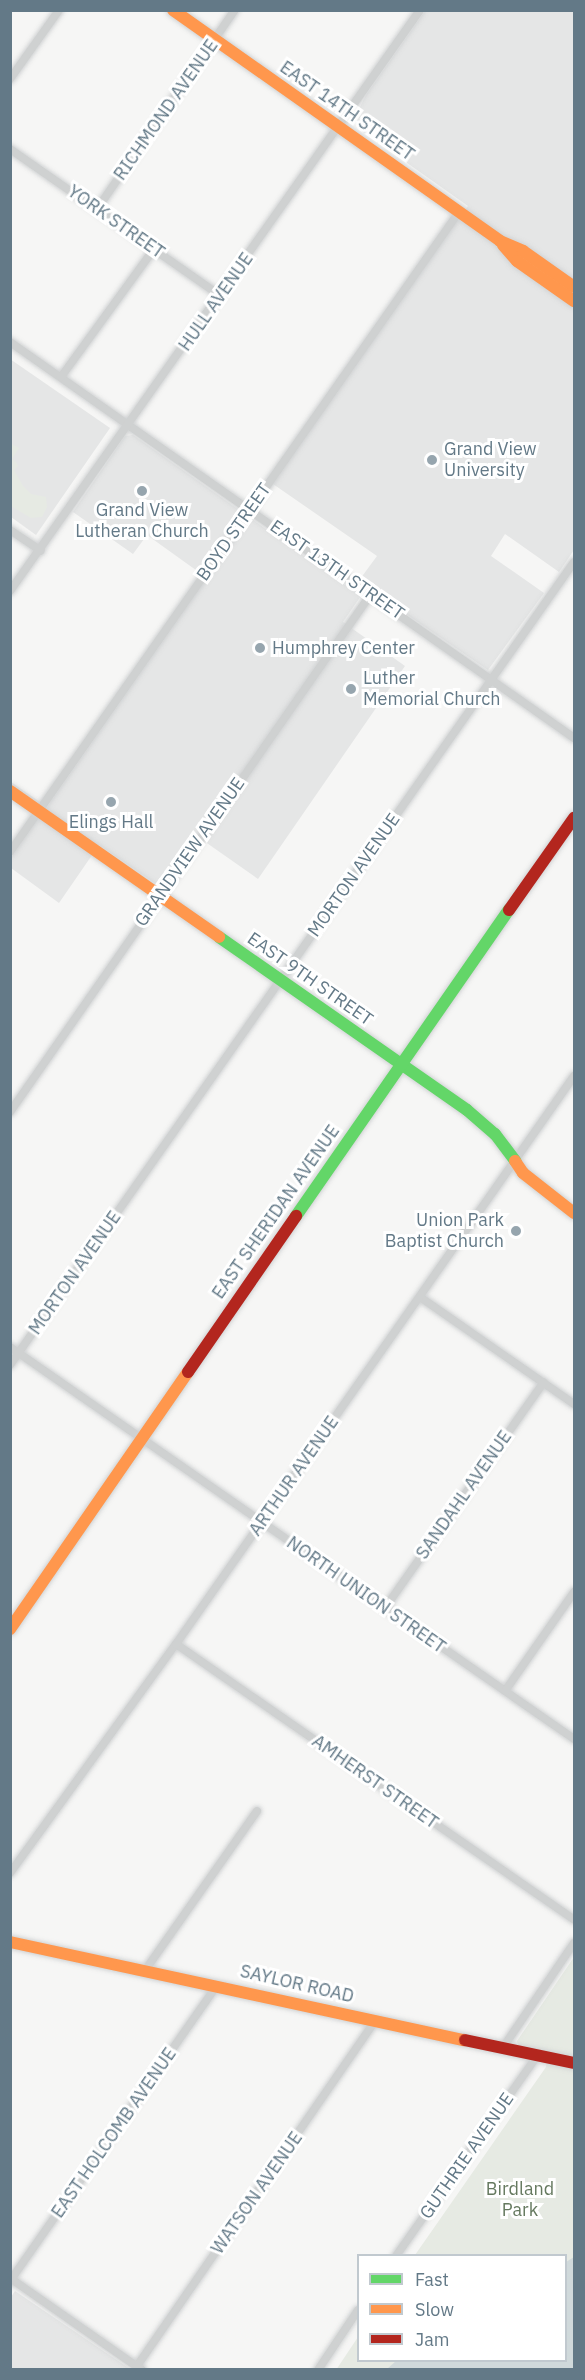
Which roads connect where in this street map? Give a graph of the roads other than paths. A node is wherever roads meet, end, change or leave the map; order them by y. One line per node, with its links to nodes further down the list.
1 (59, 10): 6 (street)
2 (173, 10): 5 (street, EAST 14TH STREET)
3 (235, 10): 5 (street, RICHMOND AVENUE)
4 (420, 10): 7 (street, HULL AVENUE)
5 (215, 40): 7 (street, EAST 14TH STREET); 9 (street, RICHMOND AVENUE)
6 (10, 79)
7 (339, 127): 10 (street, EAST 14TH STREET); 14 (street, HULL AVENUE)
8 (10, 149): 9 (street, YORK STREET)
9 (97, 209): 12 (street, YORK STREET)
10 (459, 212): 11 (street, EAST 14TH STREET); 19 (street, BOYD STREET)
11 (500, 241): 13 (street, EAST 14TH STREET); 15 (street, EAST 14TH STREET)
12 (154, 249): 14 (street, YORK STREET); 17 (street)
13 (574, 287)
14 (221, 296): 18 (street, HULL AVENUE)
15 (574, 301)
16 (10, 342): 17 (street, EAST 13TH STREET)
17 (61, 377): 18 (street, EAST 13TH STREET)
18 (128, 424): 19 (street, EAST 13TH STREET); 21 (street, HULL AVENUE)
19 (250, 509): 24 (street, EAST 13TH STREET); 28 (street, BOYD STREET)
20 (10, 530): 21 (street)
21 (41, 551): 23 (street, HULL AVENUE)
22 (574, 562): 25 (street, MORTON AVENUE)
23 (10, 591)
24 (371, 594): 25 (street, EAST 13TH STREET); 31 (street, GRANDVIEW AVENUE)
25 (493, 680): 26 (street, EAST 13TH STREET); 32 (street, MORTON AVENUE)
26 (574, 738)
27 (10, 791): 28 (street, EAST 9TH STREET)
28 (39, 811): 30 (street, BOYD STREET); 31 (street, EAST 9TH STREET)
29 (574, 818): 33 (street, EAST SHERIDAN AVENUE)
30 (10, 852)
31 (160, 895): 32 (street, EAST 9TH STREET); 35 (street, GRANDVIEW AVENUE)
32 (280, 980): 33 (street, EAST 9TH STREET); 40 (street, MORTON AVENUE)
33 (400, 1065): 36 (street, EAST 9TH STREET); 44 (street, EAST SHERIDAN AVENUE)
34 (574, 1076): 36 (street, ARTHUR AVENUE)
35 (10, 1112)
36 (514, 1162): 37 (street, EAST 9TH STREET); 38 (street, ARTHUR AVENUE)
37 (574, 1213)
38 (420, 1297): 42 (street); 45 (street, ARTHUR AVENUE)
39 (10, 1347): 40 (street, NORTH UNION STREET)
40 (19, 1353): 41 (street, MORTON AVENUE); 44 (street, NORTH UNION STREET)
41 (10, 1365)
42 (544, 1382): 43 (street); 47 (street, SANDAHL AVENUE)
43 (574, 1404)
44 (142, 1438): 45 (street, NORTH UNION STREET); 48 (street, EAST SHERIDAN AVENUE)
45 (261, 1522): 47 (street, NORTH UNION STREET); 49 (street, ARTHUR AVENUE)
46 (574, 1592): 50 (street)
47 (385, 1608): 50 (street, NORTH UNION STREET)
48 (10, 1629)
49 (176, 1644): 53 (street, ARTHUR AVENUE); 54 (street, AMHERST STREET)
50 (505, 1691): 51 (street, NORTH UNION STREET)
51 (574, 1739)
52 (256, 1811): 57 (street)
53 (10, 1873)
54 (574, 1920)
55 (10, 1942): 57 (street, SAYLOR ROAD)
56 (574, 1943): 60 (street)
57 (146, 1969): 58 (street, SAYLOR ROAD)
58 (217, 1985): 59 (street, SAYLOR ROAD); 64 (street, EAST HOLCOMB AVENUE)
59 (376, 2020): 60 (street, SAYLOR ROAD); 66 (street, WATSON AVENUE)
60 (502, 2049): 61 (street, SAYLOR ROAD)
61 (537, 2056): 62 (street, SAYLOR ROAD); 63 (street, GUTHRIE AVENUE)
62 (574, 2063)
63 (397, 2254)
64 (11, 2279): 66 (street)
65 (357, 2312): 67 (street)
66 (140, 2368)
67 (318, 2370)

